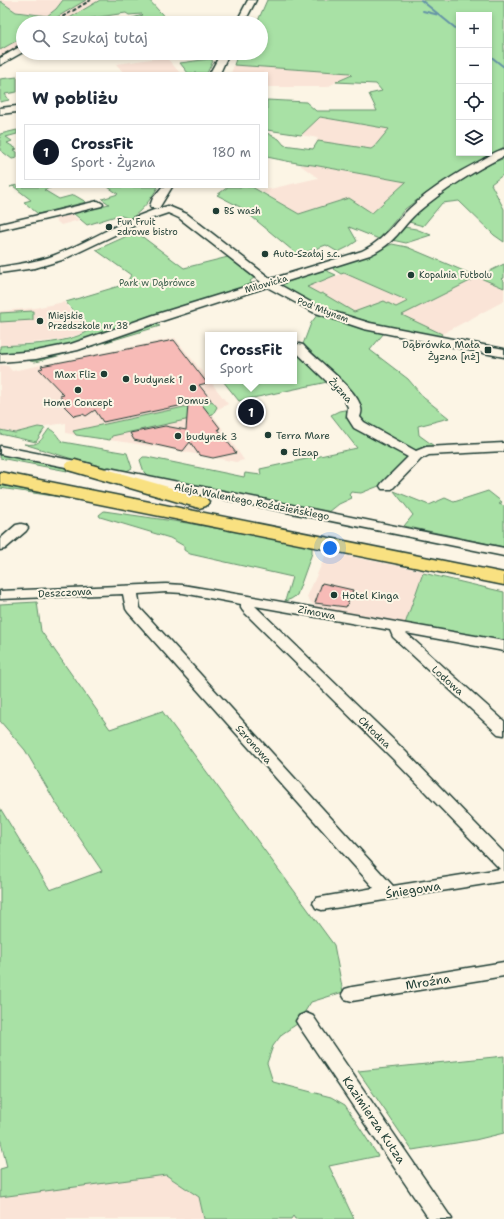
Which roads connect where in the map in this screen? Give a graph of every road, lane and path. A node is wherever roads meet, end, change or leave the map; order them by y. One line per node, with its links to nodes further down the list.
1 (252, 0): 2 (street)
2 (244, 16)
3 (16, 52): 5 (street)
4 (222, 60): 6 (street)
5 (0, 62)
6 (216, 72)
7 (16, 109): 8 (street)
8 (0, 111)
9 (504, 152): 15 (street, Milowicka)
10 (165, 190): 12 (street)
11 (98, 204): 13 (street)
12 (160, 208): 14 (street); 15 (street, Pod Młynem)
13 (0, 227)
14 (2, 268)
15 (269, 283): 17 (street, Pod Młynem); 18 (street, Milowicka)
16 (299, 348): 21 (street, Żyzna)
17 (504, 353)
18 (0, 358)
19 (504, 447): 21 (street)
20 (0, 450): 23 (street, Aleja Walentego Roździeńskiego)
21 (416, 456): 25 (street)
22 (0, 465): 27 (highway, Aleja Walentego Roździeńskiego)
23 (75, 466): 27 (highway); 30 (street, Aleja Walentego Roździeńskiego)
24 (0, 478): 27 (highway, Aleja Walentego Roździeńskiego)
25 (387, 486)
26 (0, 492): 27 (highway)
27 (205, 511): 31 (highway, Aleja Walentego Roździeńskiego); 32 (highway, Aleja Walentego Roździeńskiego)
28 (21, 528): 29 (street)
29 (0, 546)
30 (504, 552)
31 (504, 565)
32 (504, 580)
33 (130, 589): 34 (street, Deszczowa); 35 (street, Zimowa); 41 (street, Szronowa)
34 (0, 594)
35 (248, 600): 36 (street, Zimowa); 39 (street, Chłodna)
36 (397, 627): 37 (street, Zimowa); 38 (street, Lodowa)
37 (504, 646)
38 (504, 730)
39 (504, 864)
40 (504, 875): 41 (street, Śniegowa)
41 (389, 893): 42 (street, Śniegowa)
42 (322, 903)
43 (504, 969): 44 (street, Mroźna)
44 (352, 994)
45 (306, 1021): 46 (street, Kazimierza Kutza)
46 (441, 1219)

